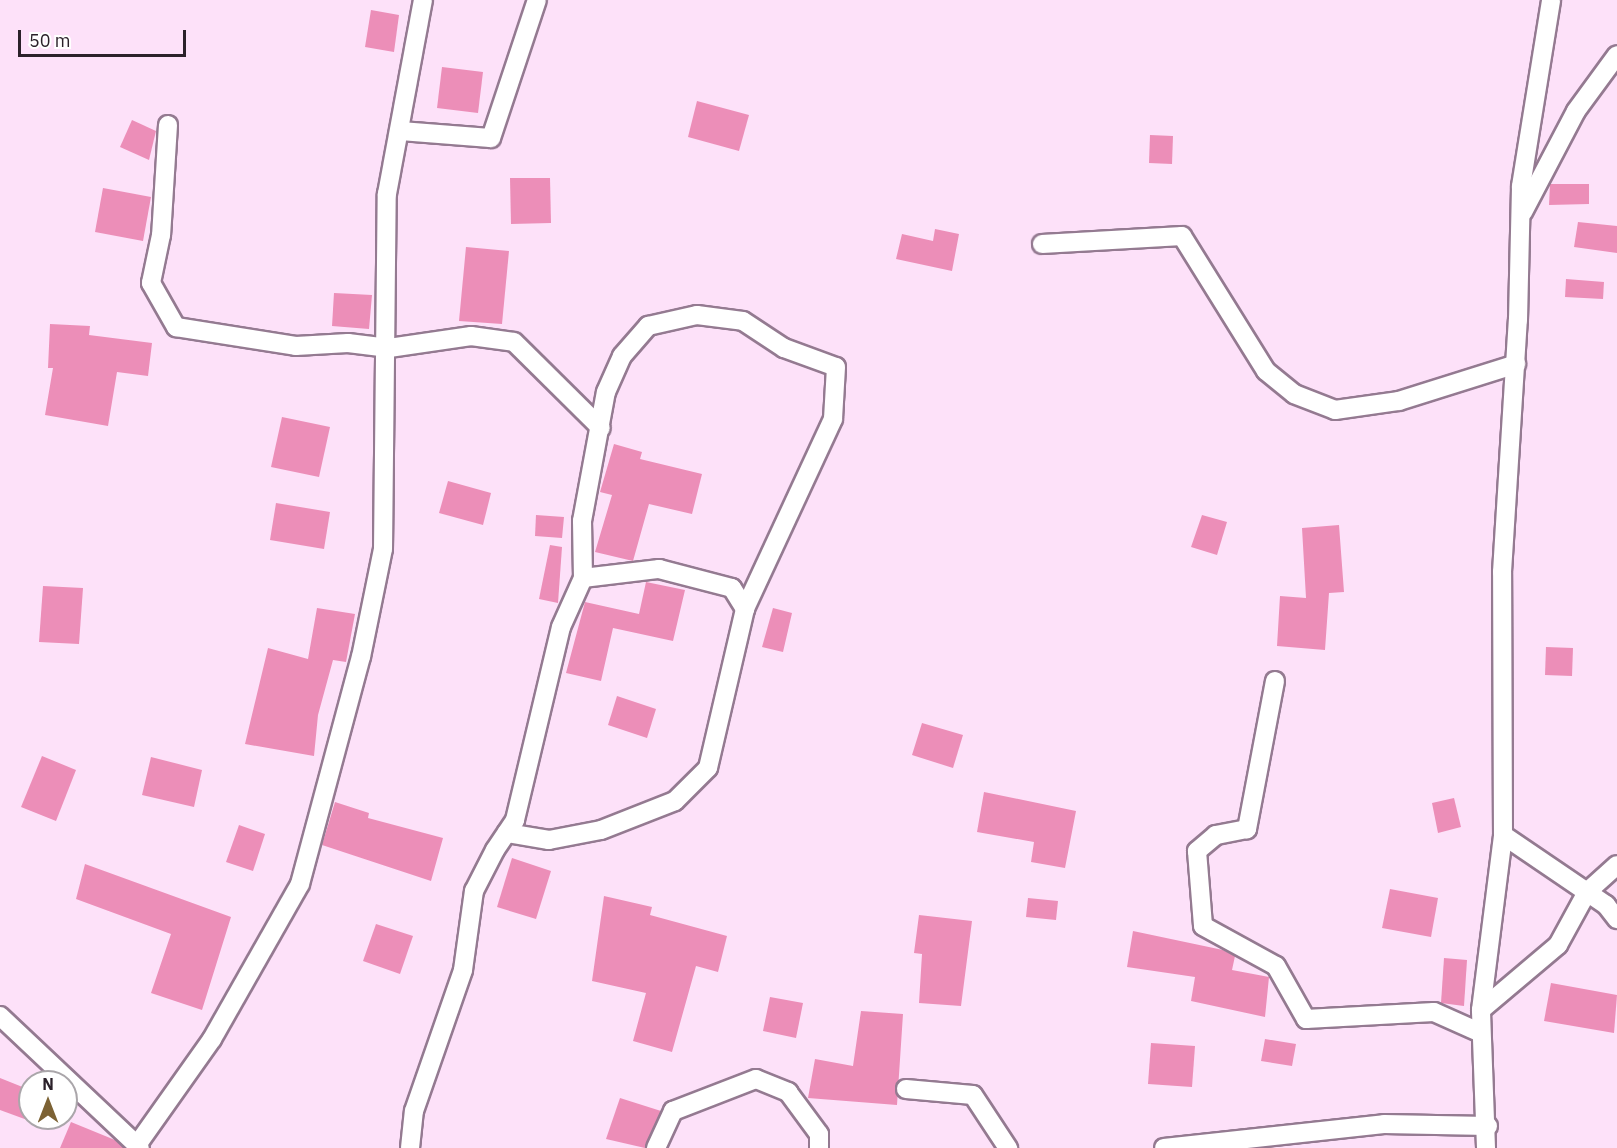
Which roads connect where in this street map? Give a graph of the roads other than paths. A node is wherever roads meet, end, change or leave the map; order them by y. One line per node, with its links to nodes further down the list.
1 (423, 0): 6 (street)
2 (537, 0): 6 (street)
3 (1549, 0): 7 (street)
4 (1617, 55): 7 (street)
5 (168, 125): 9 (street)
6 (400, 131): 9 (street)
7 (1521, 216): 10 (street)
8 (1042, 243): 10 (street)
9 (389, 348): 11 (street); 25 (street)
10 (1516, 364): 16 (street)
11 (601, 428): 12 (street); 13 (street)
12 (583, 578): 13 (street); 15 (street)
13 (745, 609): 15 (street)
14 (1275, 681): 22 (street)
15 (507, 833): 26 (street)
16 (1503, 836): 18 (street); 20 (street)
17 (1617, 865): 18 (street)
18 (1587, 892): 19 (street); 20 (street)
19 (1617, 919)
20 (1481, 1010): 22 (street)
21 (0, 1016): 25 (street)
22 (1480, 1033): 24 (street)
23 (906, 1089): 29 (street)
24 (1488, 1126): 30 (street); 31 (street)
25 (138, 1146)
26 (410, 1148)
27 (656, 1148): 28 (street)
28 (819, 1148)
29 (1008, 1148)
30 (1164, 1148)
31 (1486, 1148)

